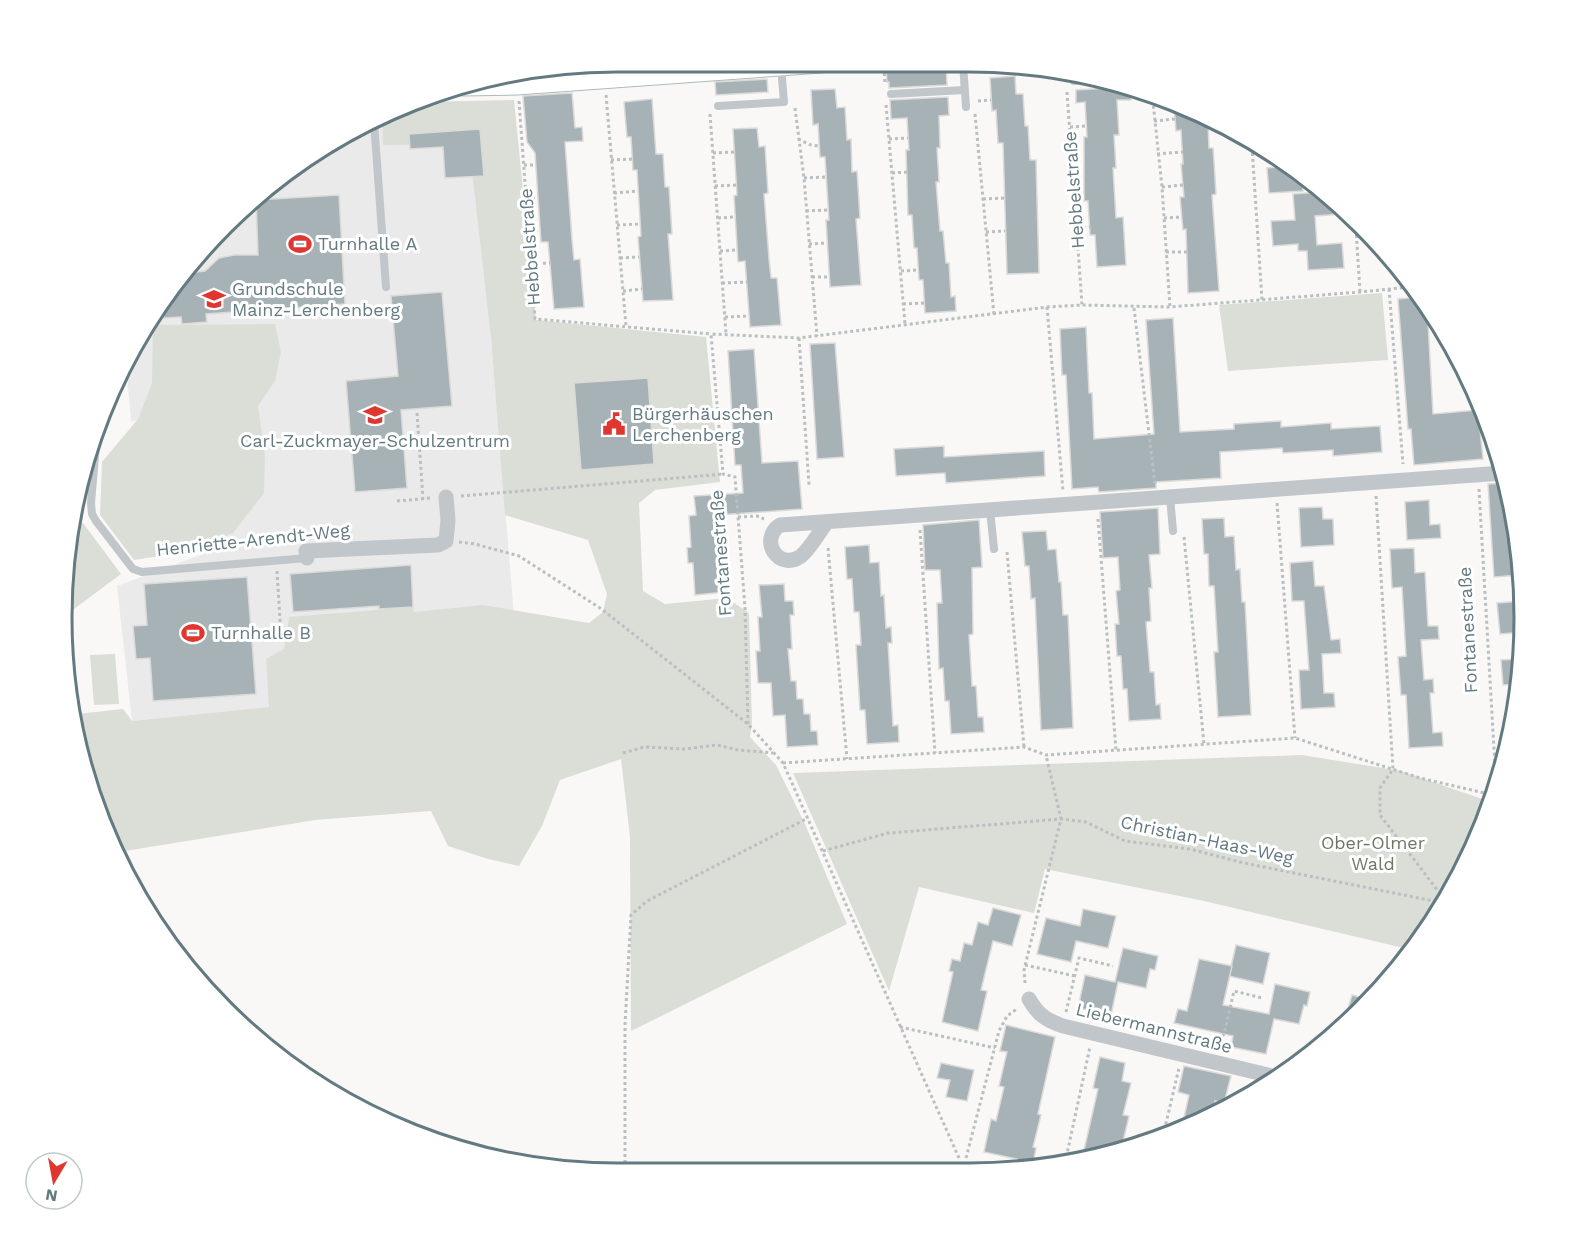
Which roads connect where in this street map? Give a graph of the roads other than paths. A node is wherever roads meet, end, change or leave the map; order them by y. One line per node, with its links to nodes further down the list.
1 (683, 72): 4 (street)
2 (781, 72): 7 (lane)
3 (963, 72): 5 (lane)
4 (502, 84)
5 (964, 90): 6 (lane); 8 (lane)
6 (888, 94)
7 (714, 106)
8 (966, 107)
9 (374, 129): 10 (lane)
10 (386, 287)
11 (94, 465): 19 (lane, Henriette-Arendt-Weg)
12 (1491, 474): 14 (street)
13 (446, 497): 19 (street, Henriette-Arendt-Weg)
14 (1163, 497): 15 (street); 17 (lane)
15 (990, 510): 16 (street); 18 (lane)
16 (827, 522): 16 (street)
17 (1173, 531)
18 (994, 549)
19 (307, 558)
20 (1029, 999): 21 (street, Liebermannstraße)
21 (1266, 1075)

